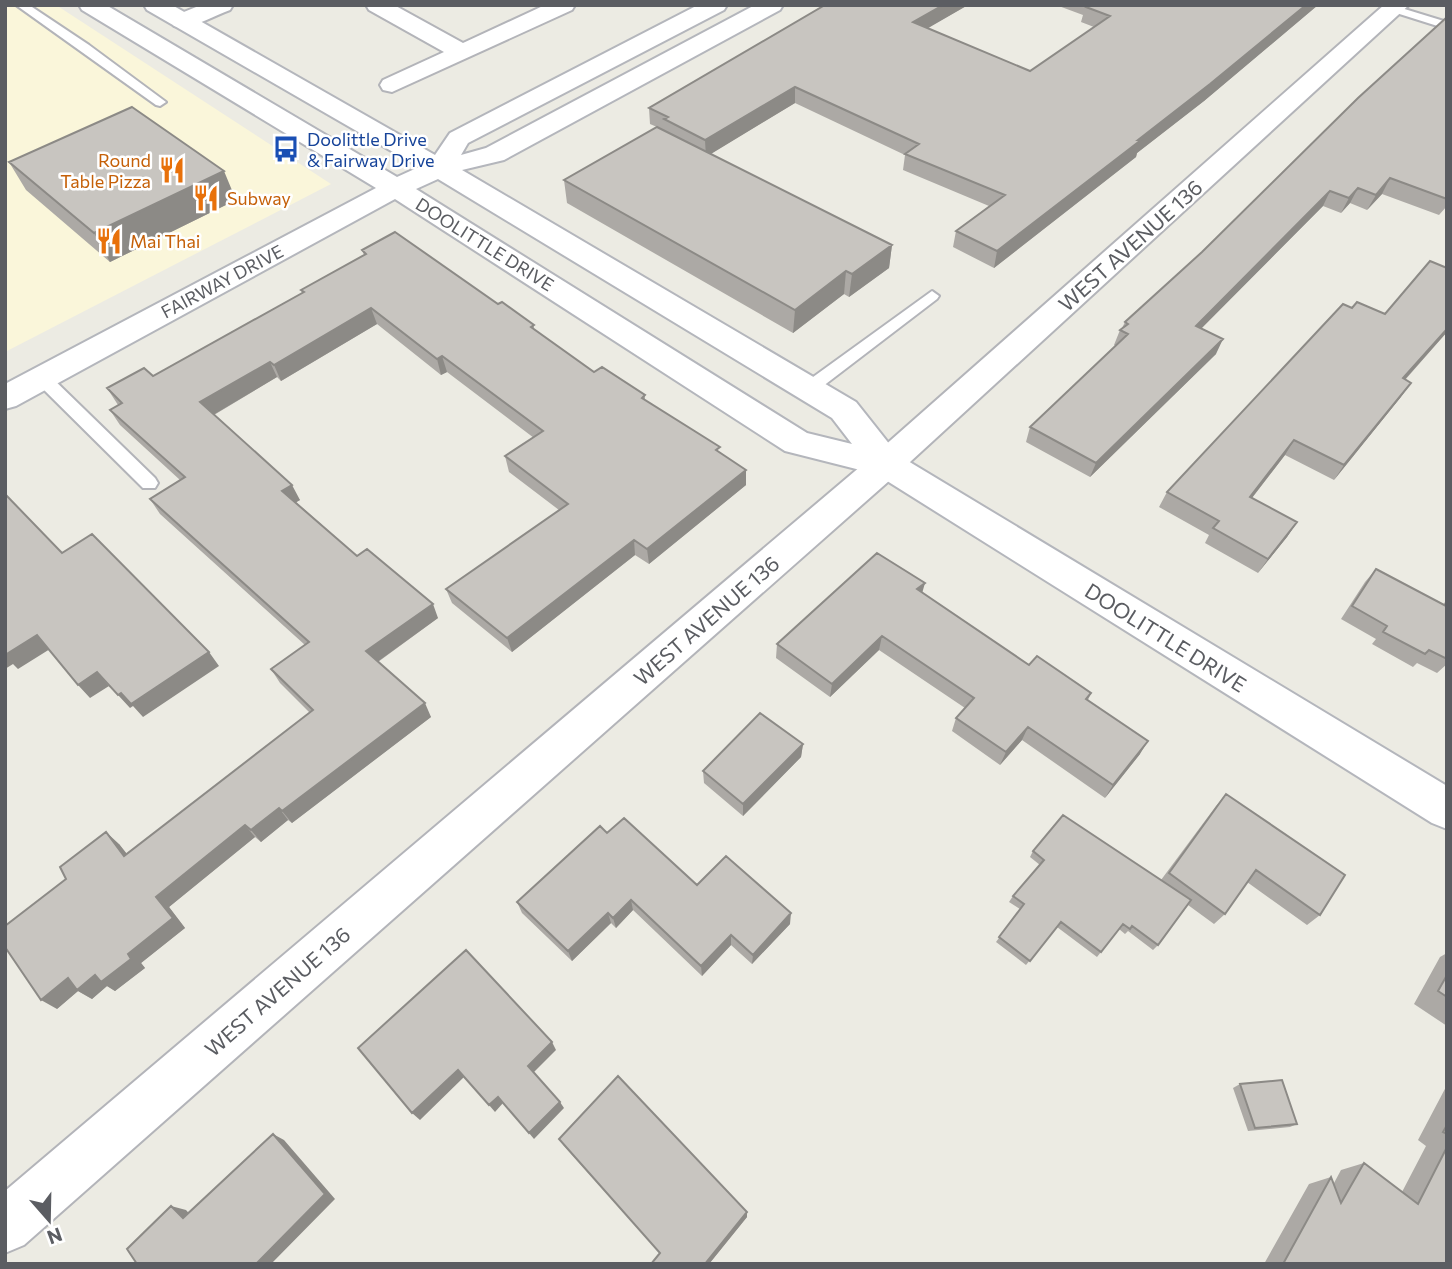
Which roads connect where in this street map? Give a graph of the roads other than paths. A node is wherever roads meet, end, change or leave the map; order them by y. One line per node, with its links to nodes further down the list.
1 (21, 5): 14 (lane)
2 (90, 5): 16 (street, DOOLITTLE DRIVE)
3 (155, 5): 10 (street, DOOLITTLE DRIVE)
4 (222, 5): 10 (street)
5 (377, 5): 12 (street)
6 (564, 5): 12 (street)
7 (716, 5): 15 (street)
8 (772, 5): 15 (street, FAIRWAY DRIVE)
9 (1396, 7): 11 (lane); 21 (street, WEST AVENUE 136)
10 (182, 21): 15 (street, DOOLITTLE DRIVE)
11 (1447, 26)
12 (463, 53): 13 (street)
13 (392, 85)
14 (160, 102)
15 (439, 168): 16 (street, FAIRWAY DRIVE); 19 (street, DOOLITTLE DRIVE)
16 (396, 188): 18 (street, FAIRWAY DRIVE); 21 (street, DOOLITTLE DRIVE)
17 (932, 296): 19 (lane)
18 (42, 378): 20 (street, FAIRWAY DRIVE); 22 (lane)
19 (808, 389): 21 (street, DOOLITTLE DRIVE)
20 (5, 398)
21 (886, 464): 23 (street, DOOLITTLE DRIVE); 24 (street, WEST AVENUE 136)
22 (149, 483)
23 (1447, 809)
24 (5, 1226)

